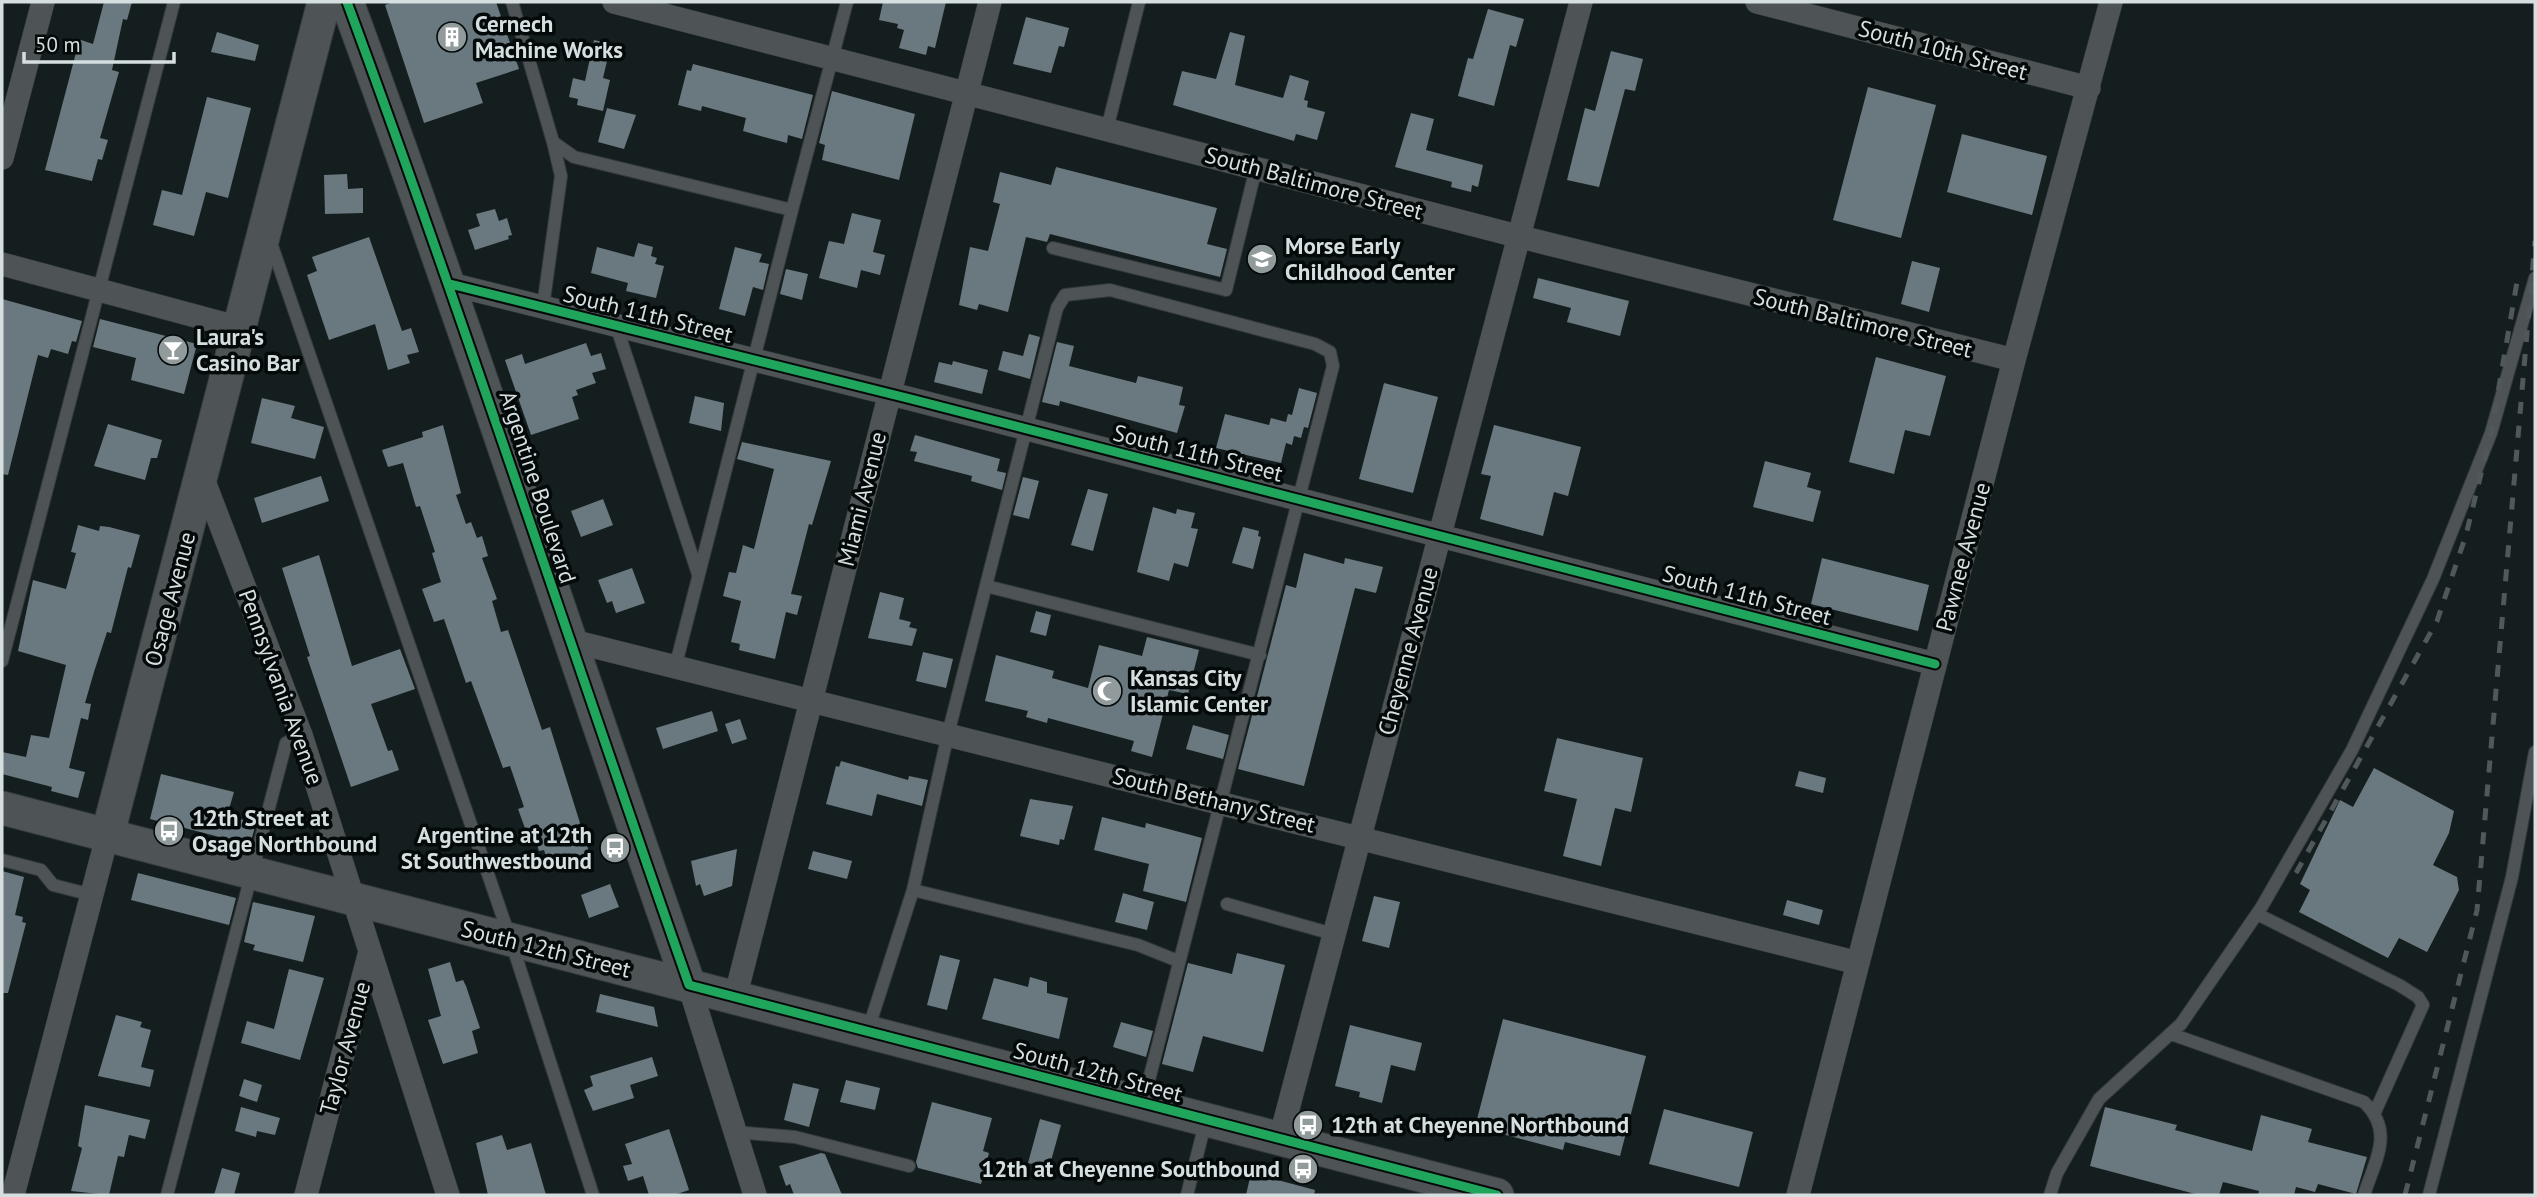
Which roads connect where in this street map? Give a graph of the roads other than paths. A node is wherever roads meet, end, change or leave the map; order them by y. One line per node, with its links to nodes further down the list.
1 (43, 2): 19 (street)
2 (174, 2): 29 (lane)
3 (324, 2): 23 (street, Osage Avenue)
4 (347, 2): 28 (street, Argentine Boulevard)
5 (512, 2): 17 (lane)
6 (614, 2): 13 (street, South Baltimore Street)
7 (847, 2): 13 (lane)
8 (990, 2): 15 (street, Miami Avenue)
9 (1139, 2): 16 (lane)
10 (1581, 2): 24 (street, Cheyenne Avenue)
11 (1757, 2): 14 (street, South 10th Street)
12 (2110, 2): 14 (street, Pawnee Avenue)
13 (832, 58): 15 (street, South Baltimore Street); 22 (lane)
14 (2089, 88): 34 (street, Pawnee Avenue)
15 (967, 93): 16 (street, South Baltimore Street); 35 (street, Miami Avenue)
16 (1107, 129): 20 (street, South Baltimore Street)
17 (552, 142): 18 (lane); 21 (lane)
18 (574, 157): 21 (lane); 22 (lane)
19 (2, 158)
20 (1256, 168): 24 (street, South Baltimore Street); 25 (lane)
21 (561, 176): 30 (lane)
22 (792, 210): 33 (lane)
23 (267, 229): 32 (street, Osage Avenue); 63 (lane)
24 (1517, 236): 34 (street, South Baltimore Street); 39 (street, Cheyenne Avenue)
25 (1053, 248)
26 (2, 264): 29 (street)
27 (2535, 278): 61 (lane)
28 (450, 284): 30 (street, South 11th Street); 42 (street, Argentine Boulevard)
29 (100, 290): 32 (street); 44 (lane)
30 (543, 307): 31 (street, South 11th Street)
31 (616, 326): 33 (street, South 11th Street); 40 (lane)
32 (240, 328): 37 (street, Osage Avenue)
33 (753, 360): 35 (street, South 11th Street); 40 (lane)
34 (2014, 360): 45 (street, Pawnee Avenue)
35 (889, 393): 36 (street, South 11th Street); 47 (street, Miami Avenue)
36 (1026, 429): 38 (street, South 11th Street); 38 (lane); 41 (lane)
37 (202, 476): 49 (street, Pennsylvania Avenue); 54 (street, Osage Avenue)
38 (1300, 499): 39 (street, South 11th Street); 43 (lane)
39 (1439, 535): 45 (street, South 11th Street); 53 (street, Cheyenne Avenue)
40 (698, 574): 46 (lane)
41 (986, 586): 43 (lane); 48 (lane)
42 (568, 640): 46 (street, South Bethany Street); 67 (street, Argentine Boulevard)
43 (1259, 655): 51 (lane)
44 (2, 661)
45 (1936, 664): 66 (street, Pawnee Avenue)
46 (676, 667): 47 (street, South Bethany Street)
47 (810, 700): 48 (street, South Bethany Street); 68 (street, Miami Avenue)
48 (948, 734): 51 (street, South Bethany Street); 57 (lane)
49 (301, 735): 56 (lane); 59 (street, Pennsylvania Avenue)
50 (2535, 752): 88 (lane)
51 (1221, 802): 53 (street, South Bethany Street); 65 (lane)
52 (2, 808): 54 (street, South 12th Street)
53 (1358, 836): 62 (street, Cheyenne Avenue); 66 (street, South Bethany Street)
54 (107, 837): 56 (street, South 12th Street); 58 (street, Osage Avenue)
55 (2, 860): 58 (lane)
56 (253, 875): 59 (street, South 12th Street); 79 (lane)
57 (913, 890): 65 (lane); 69 (lane)
58 (92, 895): 78 (street, Osage Avenue)
59 (355, 901): 63 (street, South 12th Street); 64 (street, Taylor Avenue)
60 (1227, 904): 62 (lane)
61 (2257, 914): 70 (lane); 72 (lane)
62 (1333, 934): 75 (street, Cheyenne Avenue)
63 (511, 941): 67 (street, South 12th Street); 81 (lane)
64 (369, 955): 77 (street, Taylor Avenue); 80 (street)
65 (1178, 961): 71 (lane)
66 (1858, 963): 85 (street, Pawnee Avenue)
67 (689, 985): 68 (street, South 12th Street); 74 (street, Argentine Boulevard)
68 (736, 998): 69 (street, South 12th Street)
69 (867, 1032): 71 (street, South 12th Street)
70 (2171, 1034): 72 (lane); 86 (lane)
71 (1143, 1103): 73 (street, South 12th Street)
72 (2375, 1112): 87 (lane)
73 (1206, 1120): 75 (street, South 12th Street); 83 (lane)
74 (735, 1132): 76 (lane); 82 (street, Argentine Boulevard)
75 (1280, 1139): 84 (street, South 12th Street)
76 (909, 1166)
77 (307, 1194)
78 (13, 1195)
79 (167, 1195)
80 (448, 1195)
81 (593, 1195)
82 (755, 1195)
83 (1187, 1195)
84 (1497, 1195)
85 (1798, 1195)
86 (2050, 1195)
87 (2364, 1195)
88 (2429, 1195)

